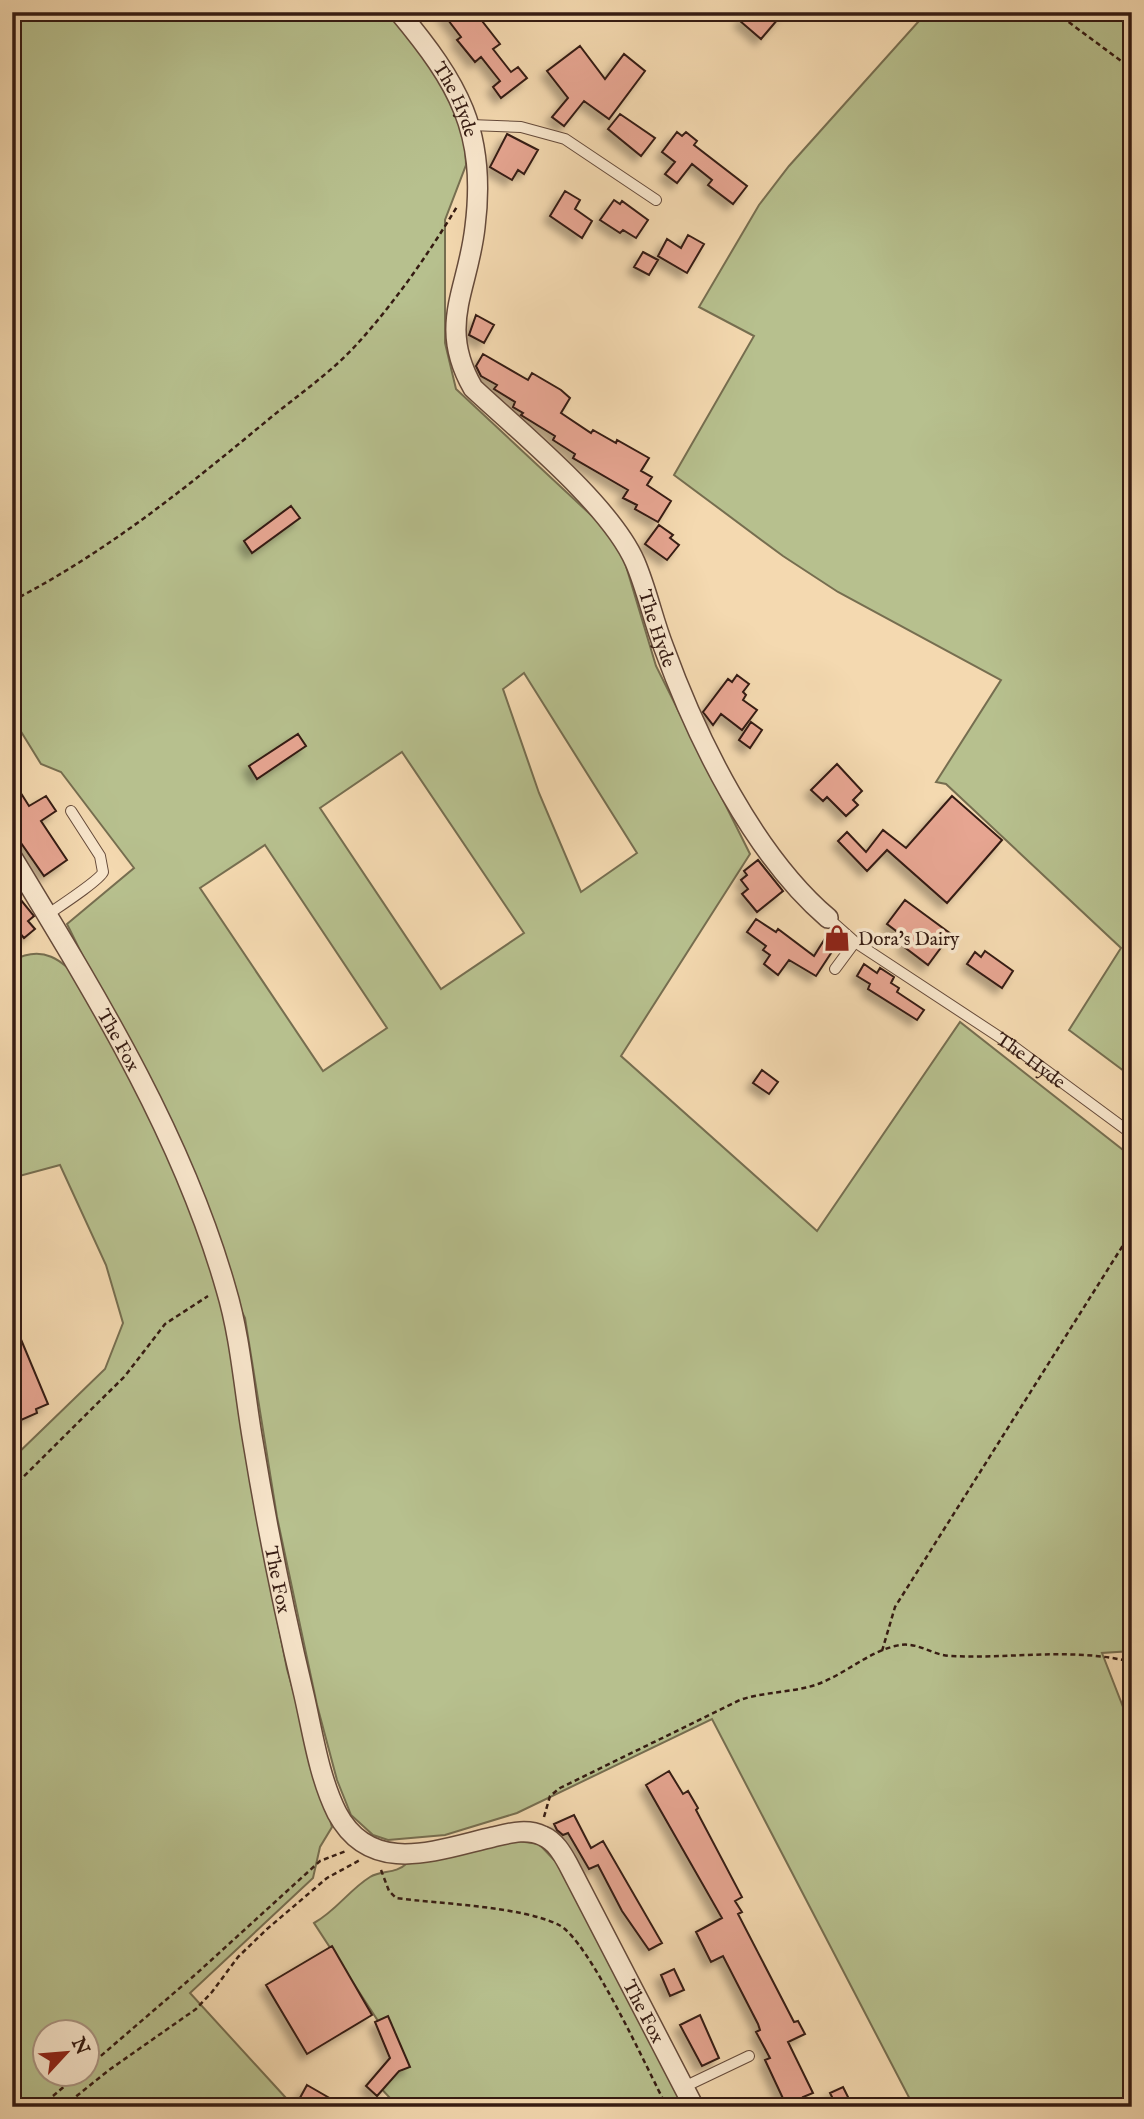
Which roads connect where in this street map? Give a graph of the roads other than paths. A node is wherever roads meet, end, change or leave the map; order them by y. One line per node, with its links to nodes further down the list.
1 (399, 12): 2 (street, The Hyde)
2 (471, 125): 3 (lane); 7 (street, The Hyde)
3 (656, 200)
4 (71, 811): 6 (lane)
5 (15, 869): 6 (street, The Fox)
6 (47, 915): 12 (street, The Fox)
7 (828, 919): 8 (lane, The Hyde)
8 (855, 942): 9 (lane); 10 (lane, The Hyde)
9 (835, 969)
10 (1132, 1135)
11 (749, 2056): 12 (lane)
12 (684, 2087): 13 (street, The Fox)
13 (694, 2107)

